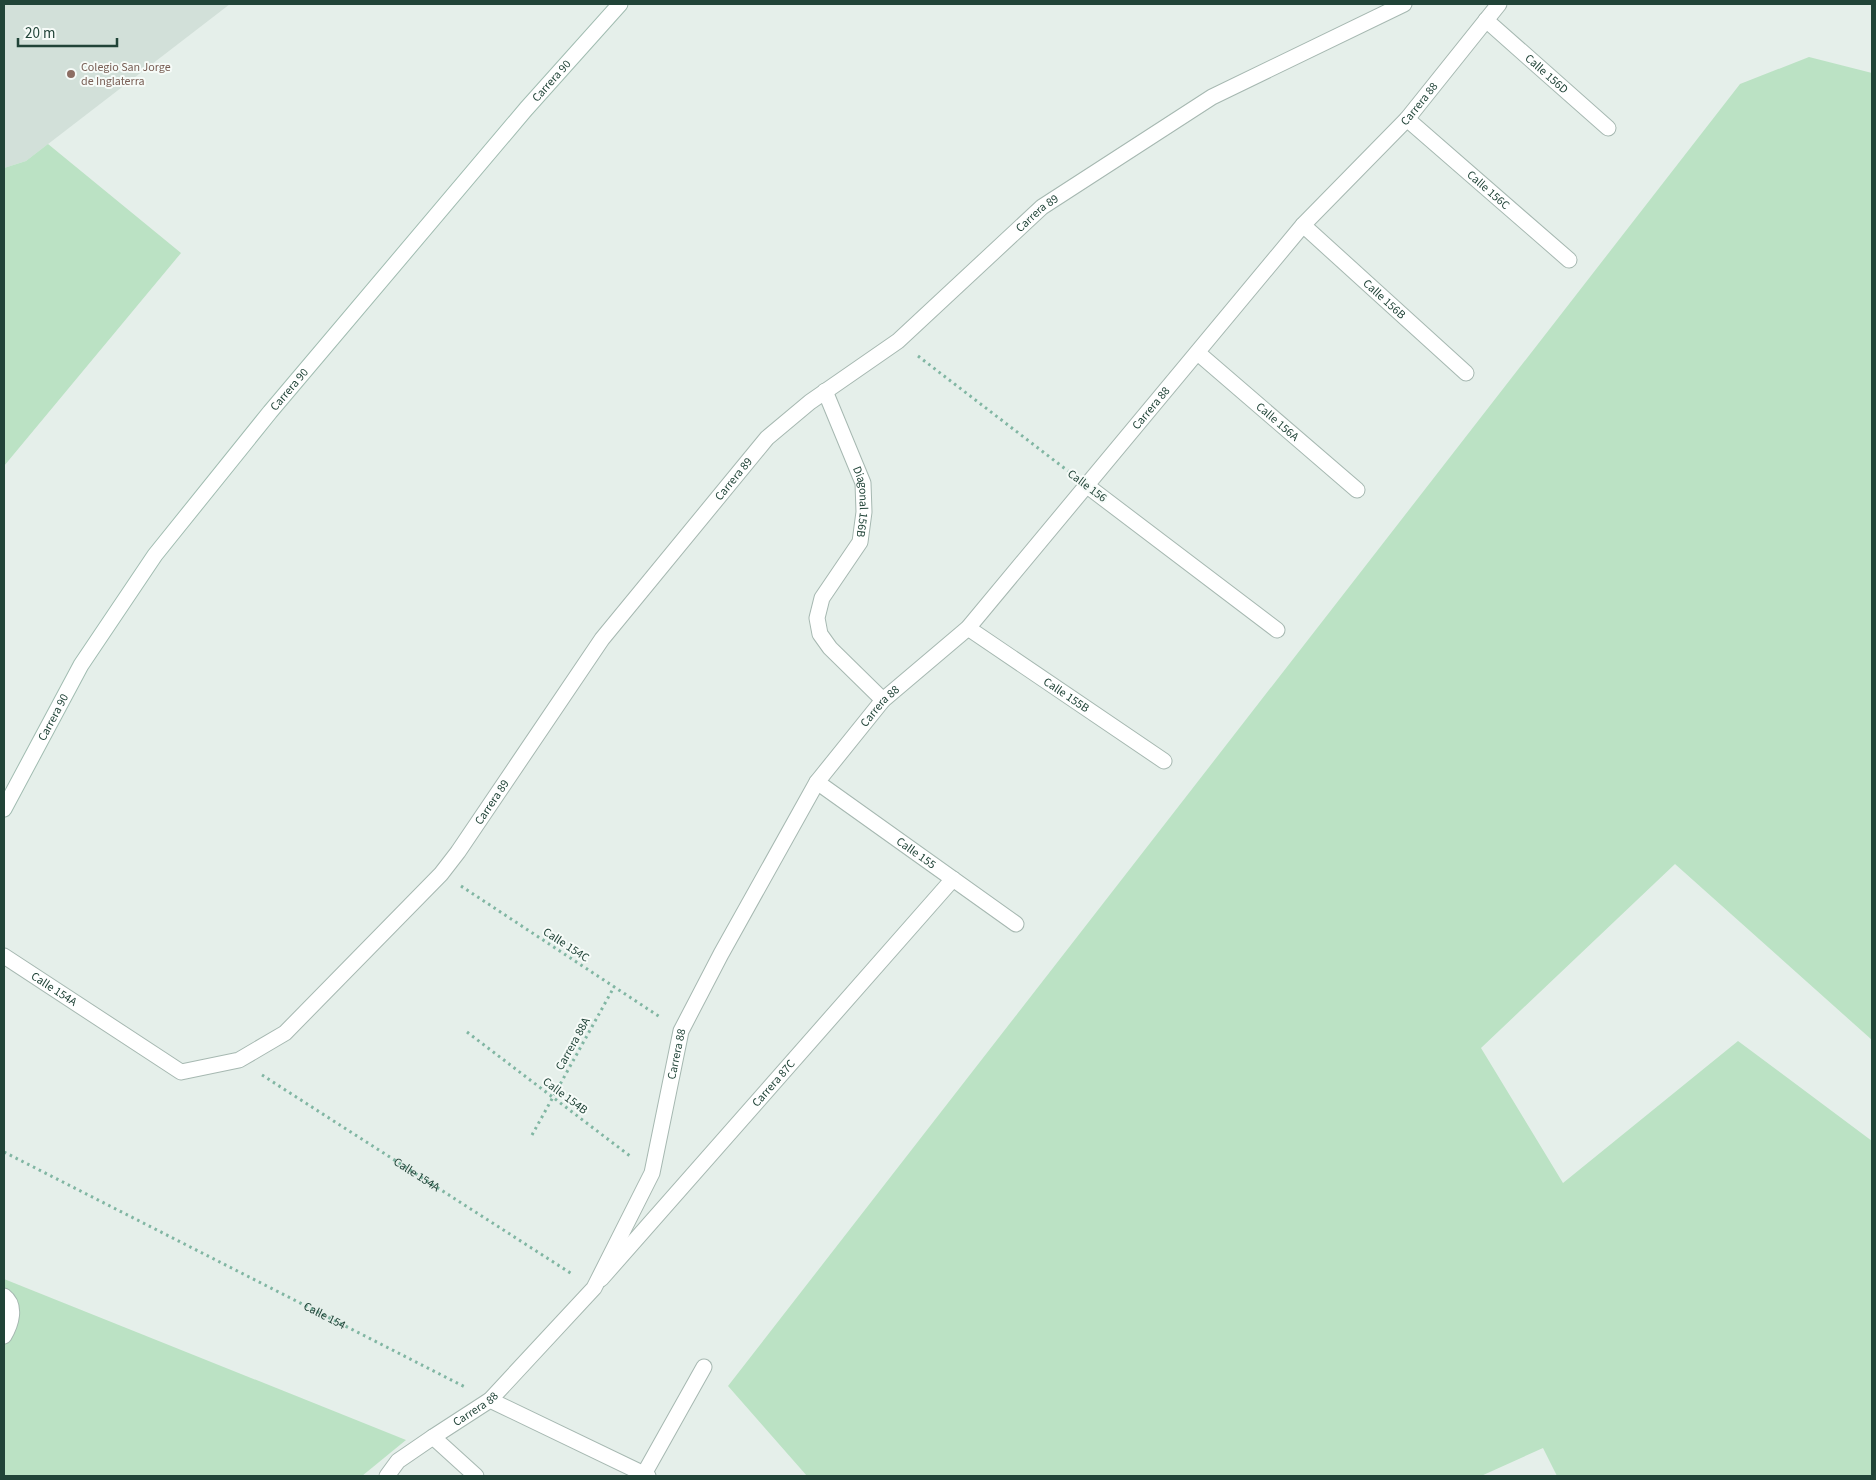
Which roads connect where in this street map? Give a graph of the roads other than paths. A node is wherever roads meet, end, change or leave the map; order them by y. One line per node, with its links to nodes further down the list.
1 (620, 4): 19 (street, Carrera 90)
2 (1404, 4): 11 (street, Carrera 89)
3 (1500, 4): 4 (street, Carrera 88)
4 (1486, 20): 5 (street, Carrera 88); 6 (street, Calle 156D)
5 (1407, 119): 7 (street, Carrera 88); 8 (street, Calle 156C)
6 (1608, 128)
7 (1302, 225): 9 (street, Carrera 88); 10 (street, Calle 156B)
8 (1569, 260)
9 (1198, 353): 12 (street, Carrera 88); 13 (street, Calle 156A)
10 (1466, 373)
11 (825, 391): 16 (street, Diagonal 156B); 23 (street, Carrera 89)
12 (1086, 485): 14 (street, Carrera 88); 15 (street, Calle 156)
13 (1357, 490)
14 (968, 628): 16 (street, Carrera 88); 17 (street, Calle 155B)
15 (1277, 630)
16 (883, 700): 18 (street, Carrera 88)
17 (1164, 761)
18 (817, 782): 20 (street, Calle 155); 24 (street, Carrera 88)
19 (4, 809)
20 (953, 879): 21 (street, Calle 155); 24 (street, Carrera 87C)
21 (1016, 924)
22 (4, 956): 23 (street, Calle 154A)
23 (181, 1072)
24 (594, 1288): 28 (street, Carrera 88)
25 (4, 1296): 26 (street)
26 (4, 1336)
27 (704, 1367): 30 (street)
28 (490, 1400): 29 (street, Carrera 88); 30 (street)
29 (432, 1437): 31 (street, Carrera 88); 32 (street)
30 (646, 1475)
31 (387, 1476)
32 (476, 1476)

